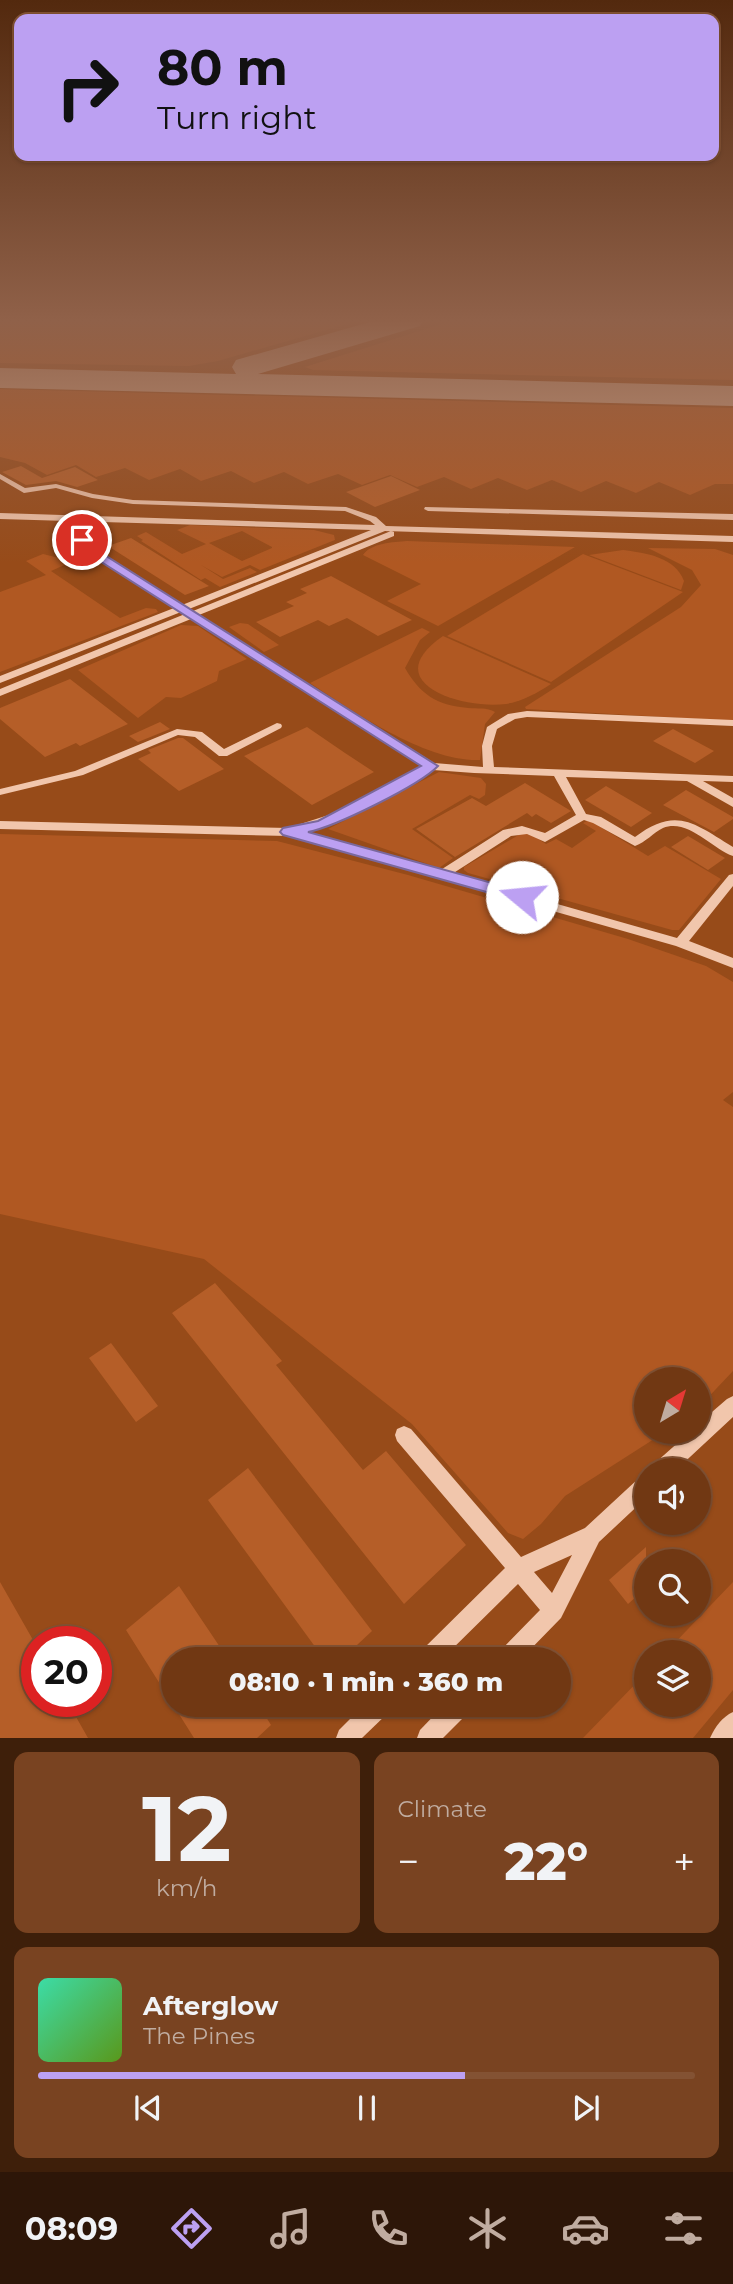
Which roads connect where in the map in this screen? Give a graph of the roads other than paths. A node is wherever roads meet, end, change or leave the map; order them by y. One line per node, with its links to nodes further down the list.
1 (0, 476): 5 (lane)
2 (428, 509): 4 (lane)
3 (0, 516): 5 (lane)
4 (733, 517)
5 (384, 528): 6 (lane); 8 (lane)
6 (405, 528): 9 (lane); 10 (lane)
7 (85, 535): 13 (lane)
8 (355, 539): 11 (lane); 13 (lane)
9 (733, 539)
10 (378, 540): 11 (lane); 12 (lane)
11 (367, 544): 14 (lane)
12 (733, 546)
13 (180, 609): 14 (lane); 15 (lane)
14 (192, 615): 16 (lane); 19 (lane)
15 (0, 680)
16 (0, 693)
17 (733, 723): 20 (lane)
18 (276, 726): 24 (lane)
19 (431, 766): 20 (lane); 28 (lane)
20 (489, 770): 21 (lane)
21 (558, 773): 22 (lane); 26 (lane)
22 (689, 778): 23 (lane); 25 (lane)
23 (733, 779)
24 (0, 792)
25 (733, 803)
26 (582, 816): 29 (lane); 30 (lane)
27 (0, 825): 28 (lane)
28 (288, 832): 30 (lane)
29 (733, 852)
30 (443, 874): 32 (lane)
31 (733, 878): 32 (lane)
32 (680, 943): 33 (lane)
33 (733, 963)
34 (733, 1405): 36 (lane)
35 (404, 1435): 39 (lane)
36 (675, 1458)
37 (634, 1496): 38 (lane)
38 (592, 1535): 39 (lane); 40 (lane)
39 (518, 1569): 40 (lane); 41 (lane)
40 (554, 1611): 42 (lane)
41 (439, 1647)
42 (518, 1647)
43 (368, 1717): 46 (lane)
44 (448, 1717): 47 (lane)
45 (733, 1723): 48 (lane)
46 (347, 1738)
47 (428, 1738)
48 (721, 1738)

